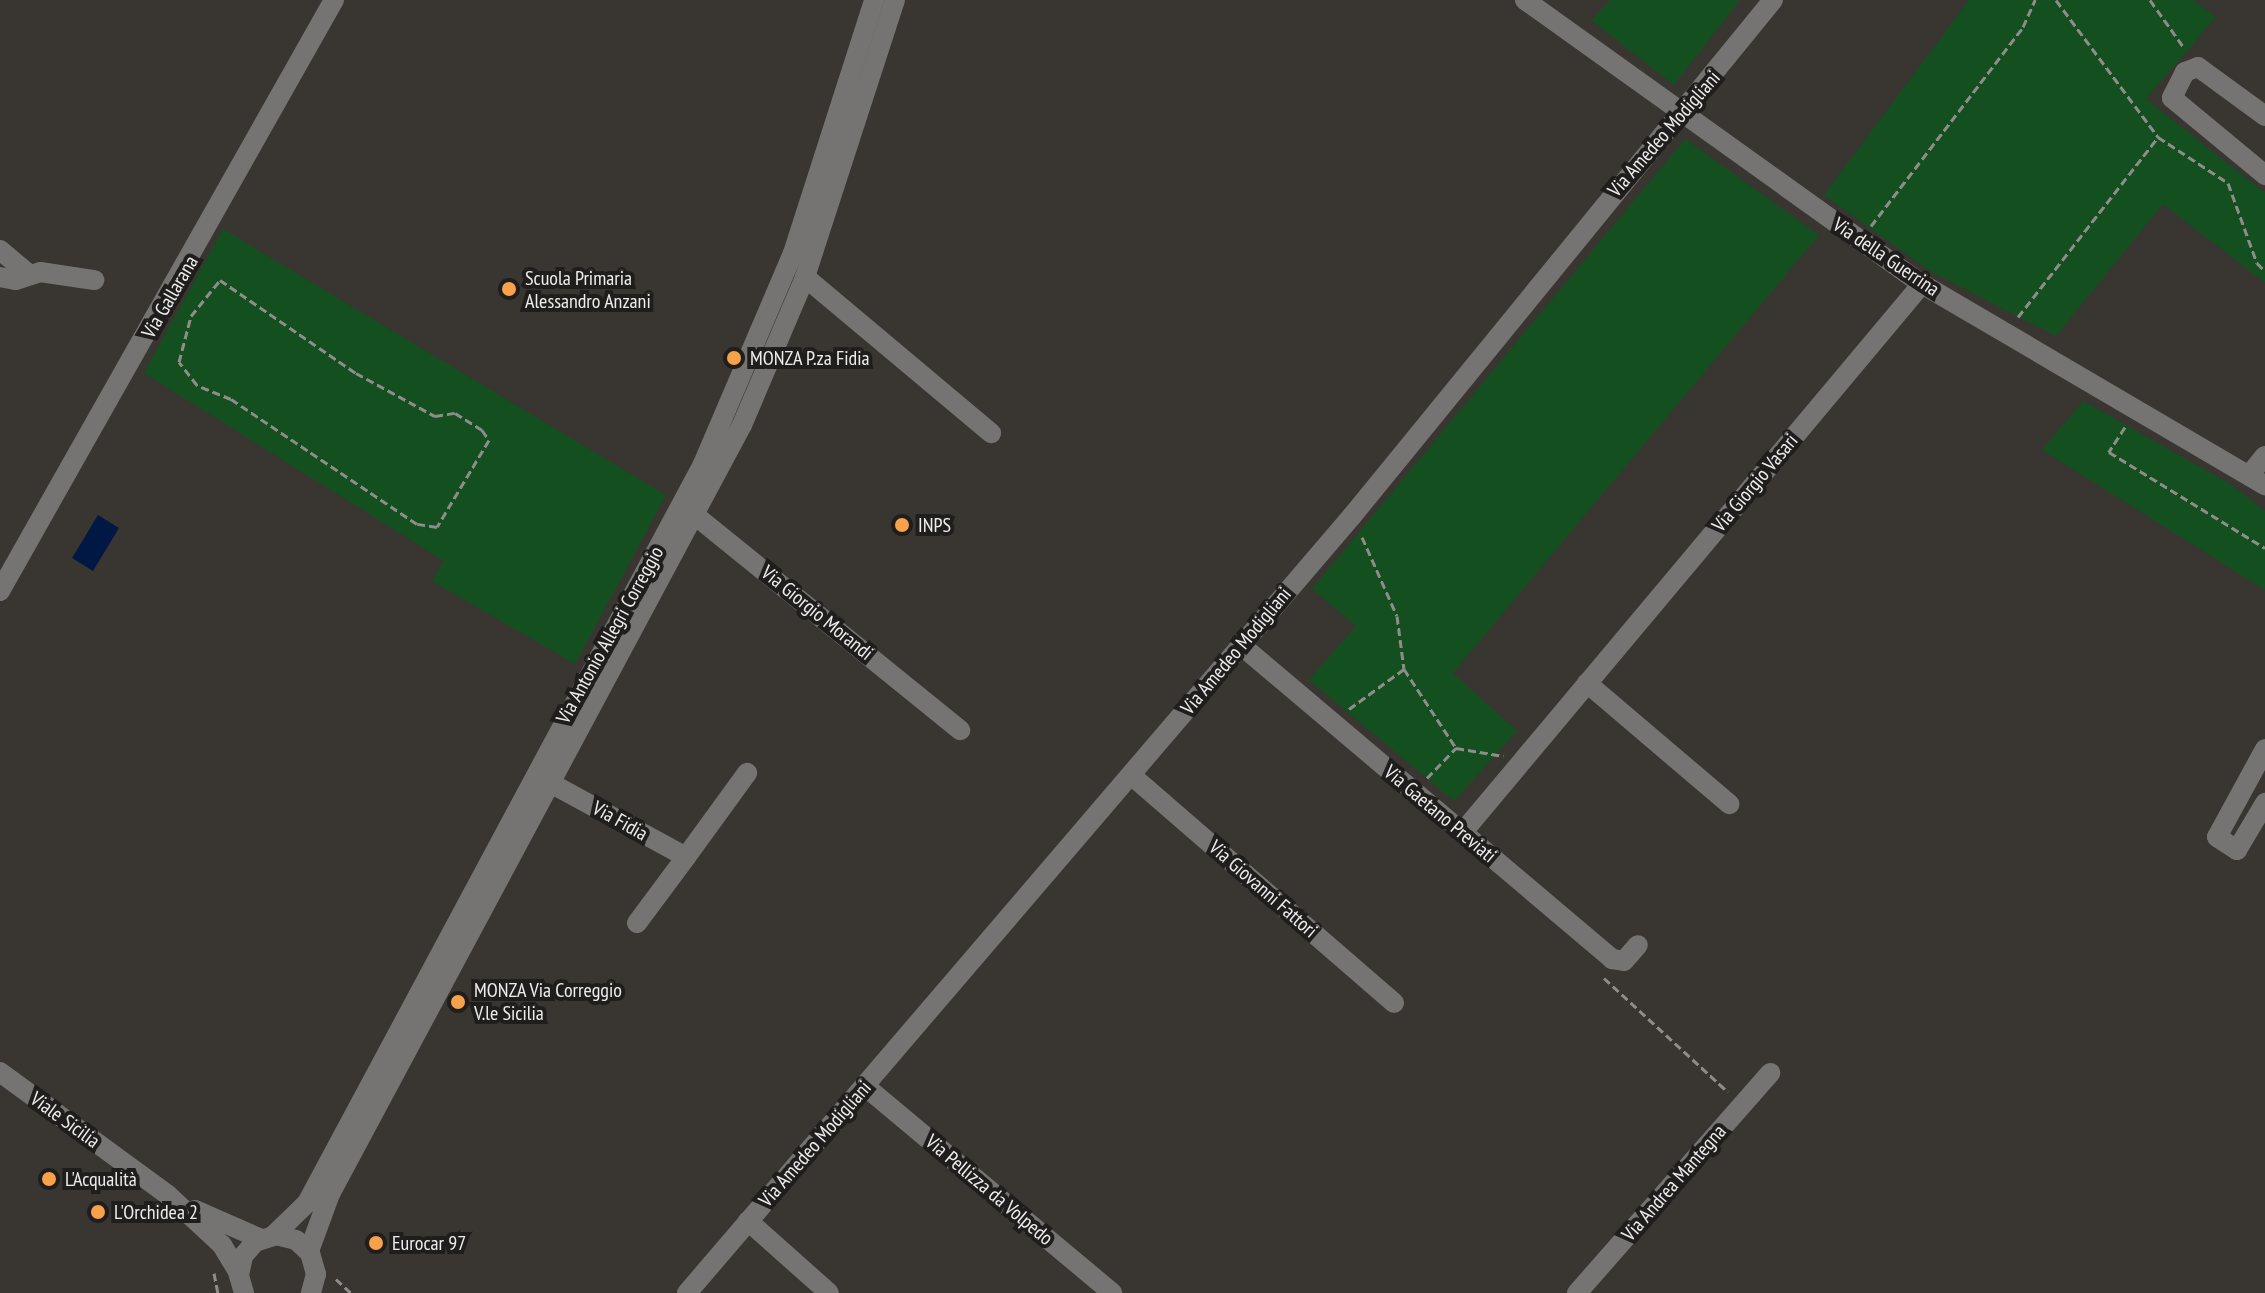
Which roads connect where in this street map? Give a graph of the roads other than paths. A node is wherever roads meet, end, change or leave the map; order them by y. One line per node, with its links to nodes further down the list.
1 (334, 0): 19 (street, Via Gallarana)
2 (874, 0): 18 (street, Via Antonio Allegri Correggio)
3 (895, 0): 12 (street, Via Antonio Allegri Correggio)
4 (1525, 0): 6 (street, Via della Guerrina)
5 (1773, 0): 6 (street, Via Amedeo Modigliani)
6 (1683, 116): 14 (street, Via della Guerrina); 20 (street, Via Amedeo Modigliani)
7 (2265, 116): 8 (street)
8 (2265, 175)
9 (0, 250): 10 (street)
10 (29, 274): 11 (street); 13 (street)
11 (0, 277)
12 (805, 277): 15 (street); 18 (street, Via Antonio Allegri Correggio)
13 (94, 280)
14 (1922, 284): 17 (street, Via della Guerrina); 21 (street, Via Giorgio Vasari)
15 (991, 433)
16 (2265, 456): 17 (street)
17 (2258, 479)
18 (684, 506): 22 (street, Via Giorgio Morandi); 26 (street, Via Antonio Allegri Correggio); 39 (street, Via Antonio Allegri Correggio)
19 (0, 591)
20 (1242, 646): 25 (street, Via Amedeo Modigliani); 29 (street, Via Gaetano Previati)
21 (1587, 683): 28 (street); 29 (street, Via Giorgio Vasari)
22 (960, 730)
23 (2265, 749): 27 (street)
24 (747, 773): 30 (street)
25 (1131, 775): 33 (street, Via Giovanni Fattori); 36 (street, Via Amedeo Modigliani)
26 (554, 785): 30 (street, Via Fidia); 40 (street, Via Antonio Allegri Correggio)
27 (2265, 803)
28 (1729, 804)
29 (1462, 833): 32 (street, Via Gaetano Previati)
30 (686, 857): 31 (street)
31 (637, 923)
32 (1638, 945)
33 (1394, 1003)
34 (0, 1072): 37 (street, Viale Sicilia)
35 (1770, 1073): 46 (street, Via Andrea Mantegna)
36 (866, 1087): 38 (street, Via Amedeo Modigliani); 45 (street, Via Pellizza da Volpedo)
37 (168, 1195): 39 (street, Viale Sicilia); 41 (street, Viale Sicilia)
38 (748, 1221): 43 (street, Via Amedeo Modigliani); 44 (street)
39 (268, 1237): 40 (street, Viale Sicilia); 41 (street, Via Antonio Allegri Correggio)
40 (309, 1251): 42 (street)
41 (242, 1288)
42 (318, 1288)
43 (687, 1293)
44 (829, 1293)
45 (1112, 1293)
46 (1577, 1293)

